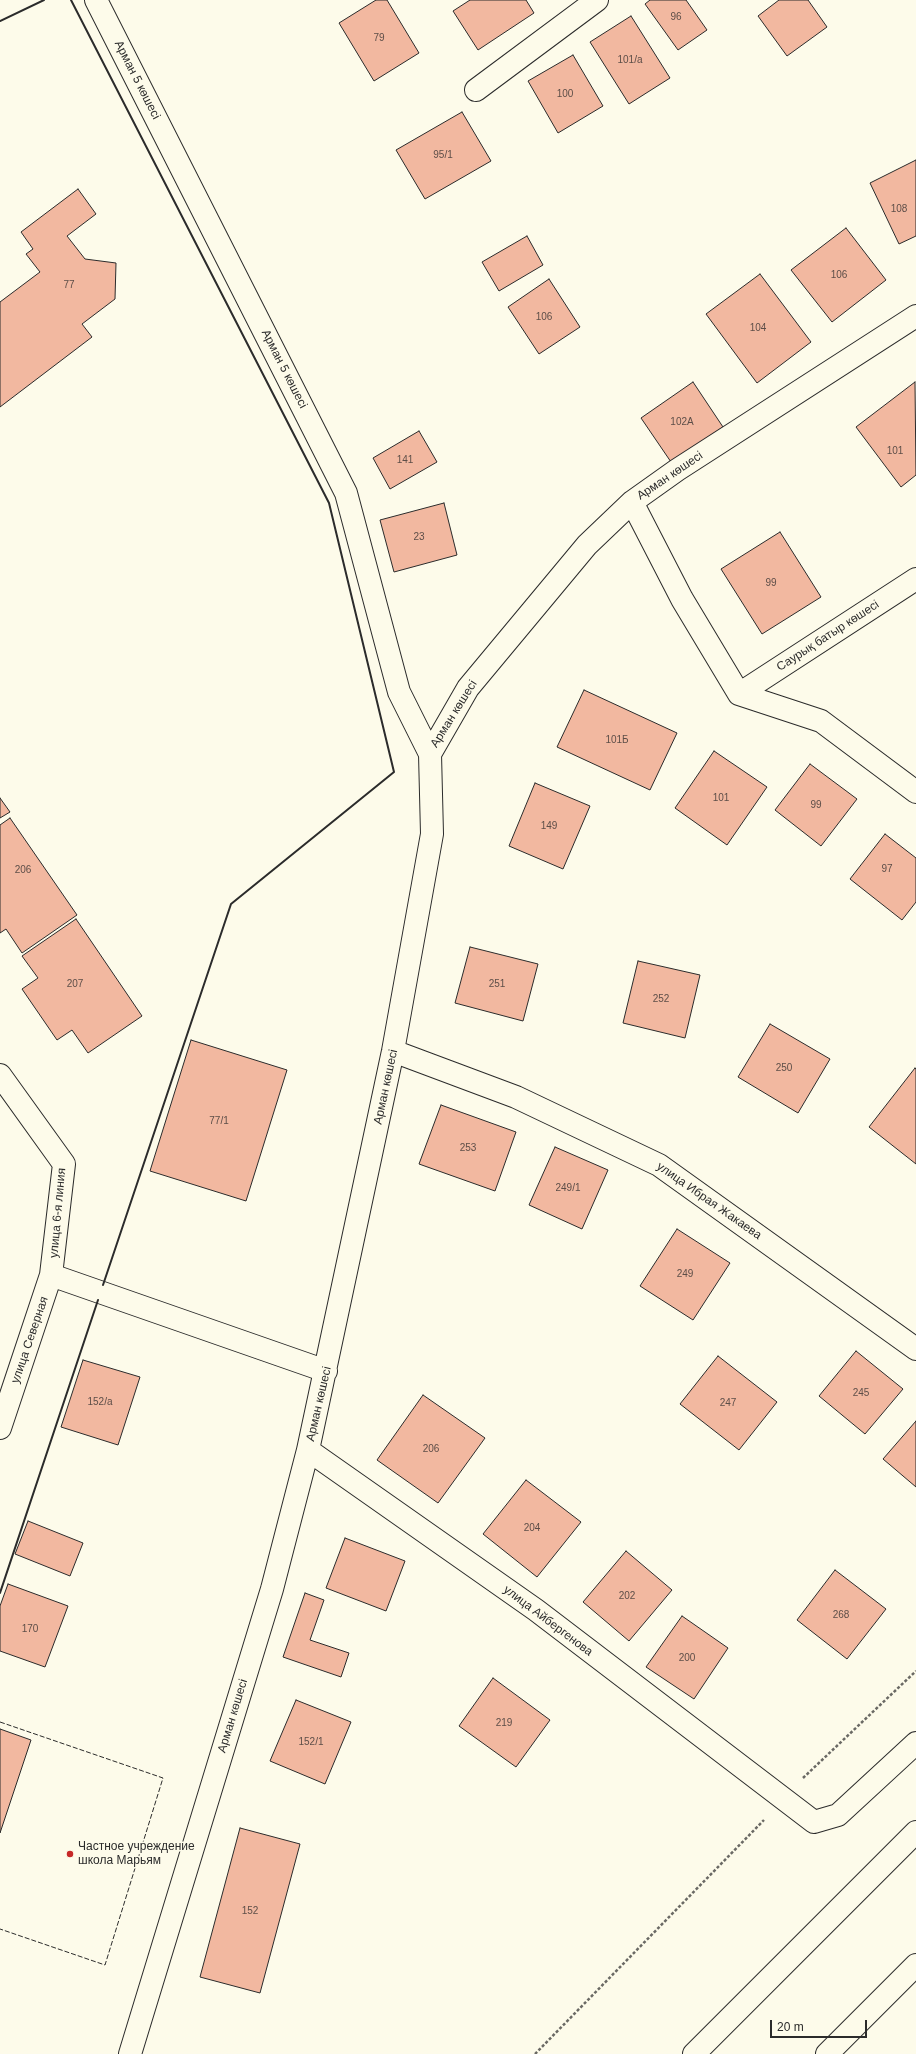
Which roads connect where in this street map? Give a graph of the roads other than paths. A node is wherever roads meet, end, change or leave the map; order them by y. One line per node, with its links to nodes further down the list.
1 (96, 0): 8 (street, Арман 5 көшесі)
2 (597, 0): 3 (street)
3 (476, 90)
4 (916, 316): 5 (street, Арман көшесі)
5 (632, 502): 7 (street); 8 (street, Арман көшесі)
6 (916, 579): 7 (street, Саурық батыр көшесі)
7 (739, 694): 9 (street)
8 (430, 754): 10 (street, Арман көшесі)
9 (916, 792)
10 (393, 1051): 13 (street, улица Ибрая Жакаева); 14 (street, Арман көшесі)
11 (0, 1075): 12 (street, улица 6-я линия)
12 (52, 1275): 14 (street); 15 (street, улица Северная)
13 (916, 1349)
14 (326, 1371): 16 (street, Арман көшесі)
15 (1, 1423)
16 (308, 1450): 17 (street, улица Айбергенова); 21 (street, Арман көшесі)
17 (916, 1742)
18 (916, 1832): 20 (street)
19 (916, 1965): 24 (street)
20 (719, 2030): 22 (street); 23 (street)
21 (130, 2054)
22 (678, 2054)
23 (694, 2054)
24 (827, 2054)

